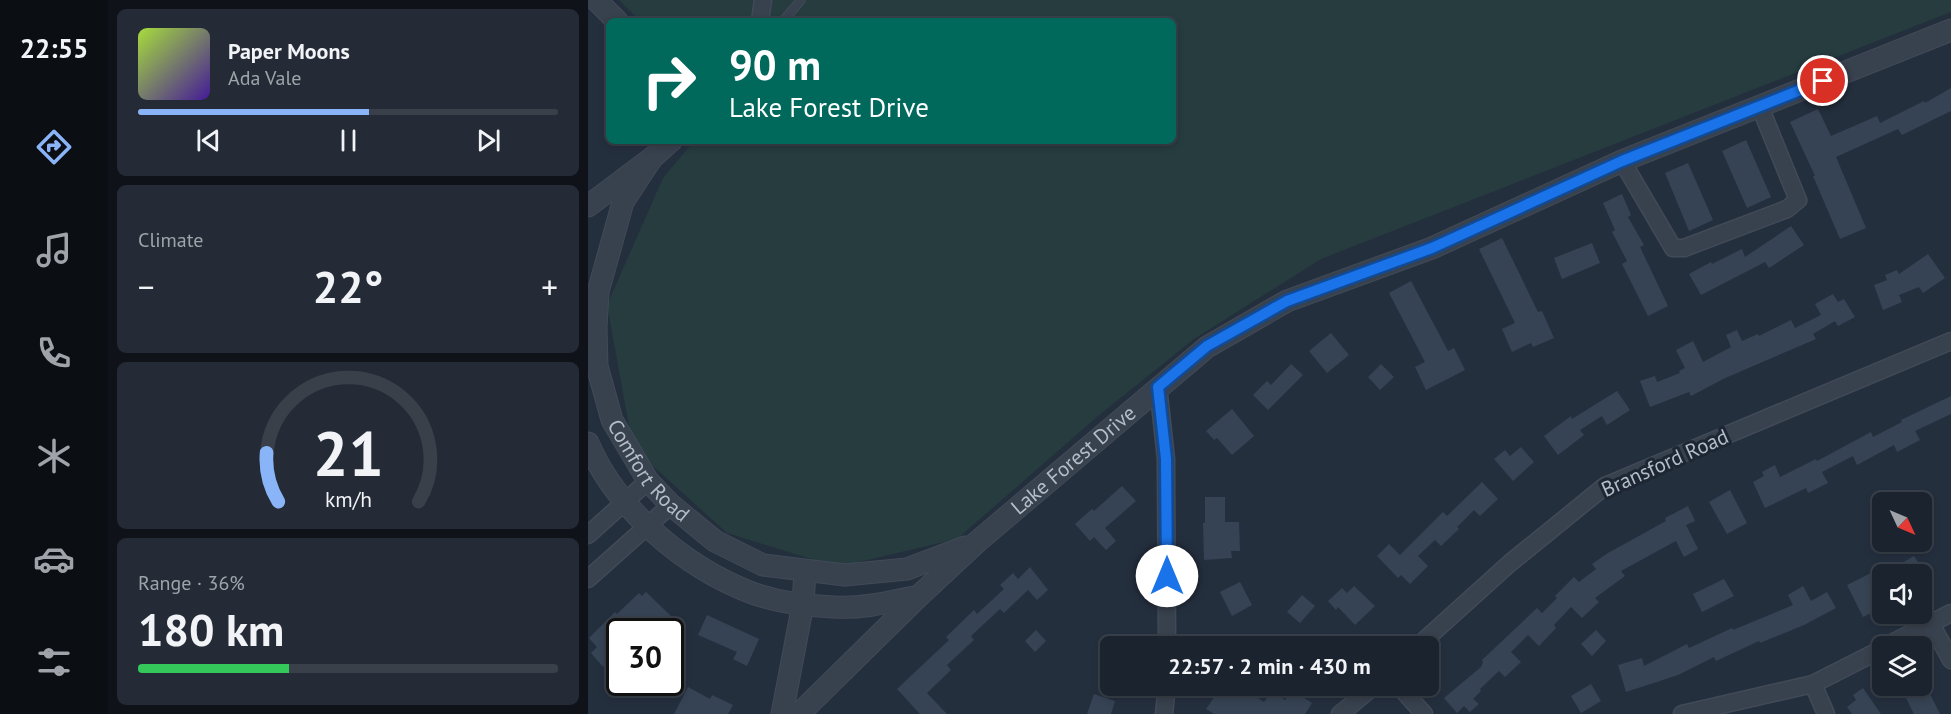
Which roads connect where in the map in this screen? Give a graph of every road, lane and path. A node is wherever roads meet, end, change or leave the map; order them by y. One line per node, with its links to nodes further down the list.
1 (596, 0): 5 (street)
2 (757, 0): 6 (street)
3 (763, 0): 7 (street)
4 (801, 0): 8 (lane)
5 (614, 18)
6 (760, 18)
7 (760, 18)
8 (786, 18)
9 (1951, 30): 10 (street, Lake Forest Drive)
10 (1760, 107): 13 (street, Lake Forest Drive); 13 (street)
11 (667, 144): 12 (street, Comfort Road)
12 (652, 158): 14 (street, Comfort Road); 15 (street, Comfort Road)
13 (1622, 161): 17 (street, Lake Forest Drive)
14 (590, 209)
15 (592, 327): 19 (street, Comfort Road)
16 (1951, 341): 33 (street, Bransford Road)
17 (1158, 387): 24 (street, Lake Forest Drive); 32 (street)
18 (588, 443): 20 (street, Comfort Road)
19 (648, 482): 20 (street); 21 (street, Comfort Road)
20 (625, 503): 22 (street, Comfort Road); 23 (street)
21 (671, 505): 22 (street); 25 (street, Comfort Road)
22 (647, 526): 26 (street); 28 (street, Comfort Road)
23 (588, 535)
24 (977, 542): 25 (street, Comfort Road); 27 (street, Lake Forest Drive)
25 (806, 572): 28 (street)
26 (588, 579)
27 (919, 596): 28 (street, Comfort Road); 42 (street, Lake Forest Drive)
28 (803, 604): 41 (street)
29 (1951, 614): 31 (street)
30 (1931, 624): 34 (street); 36 (street)
31 (1932, 624)
32 (1167, 636)
33 (1429, 636)
34 (1907, 636)
35 (1872, 654): 37 (street)
36 (1951, 660)
37 (1813, 684): 46 (street); 47 (street)
38 (1166, 696): 43 (street)
39 (1362, 696): 44 (street)
40 (1408, 696): 45 (street)
41 (782, 714)
42 (799, 714)
43 (1164, 714)
44 (1340, 714)
45 (1424, 714)
46 (1682, 714)
47 (1826, 714)

